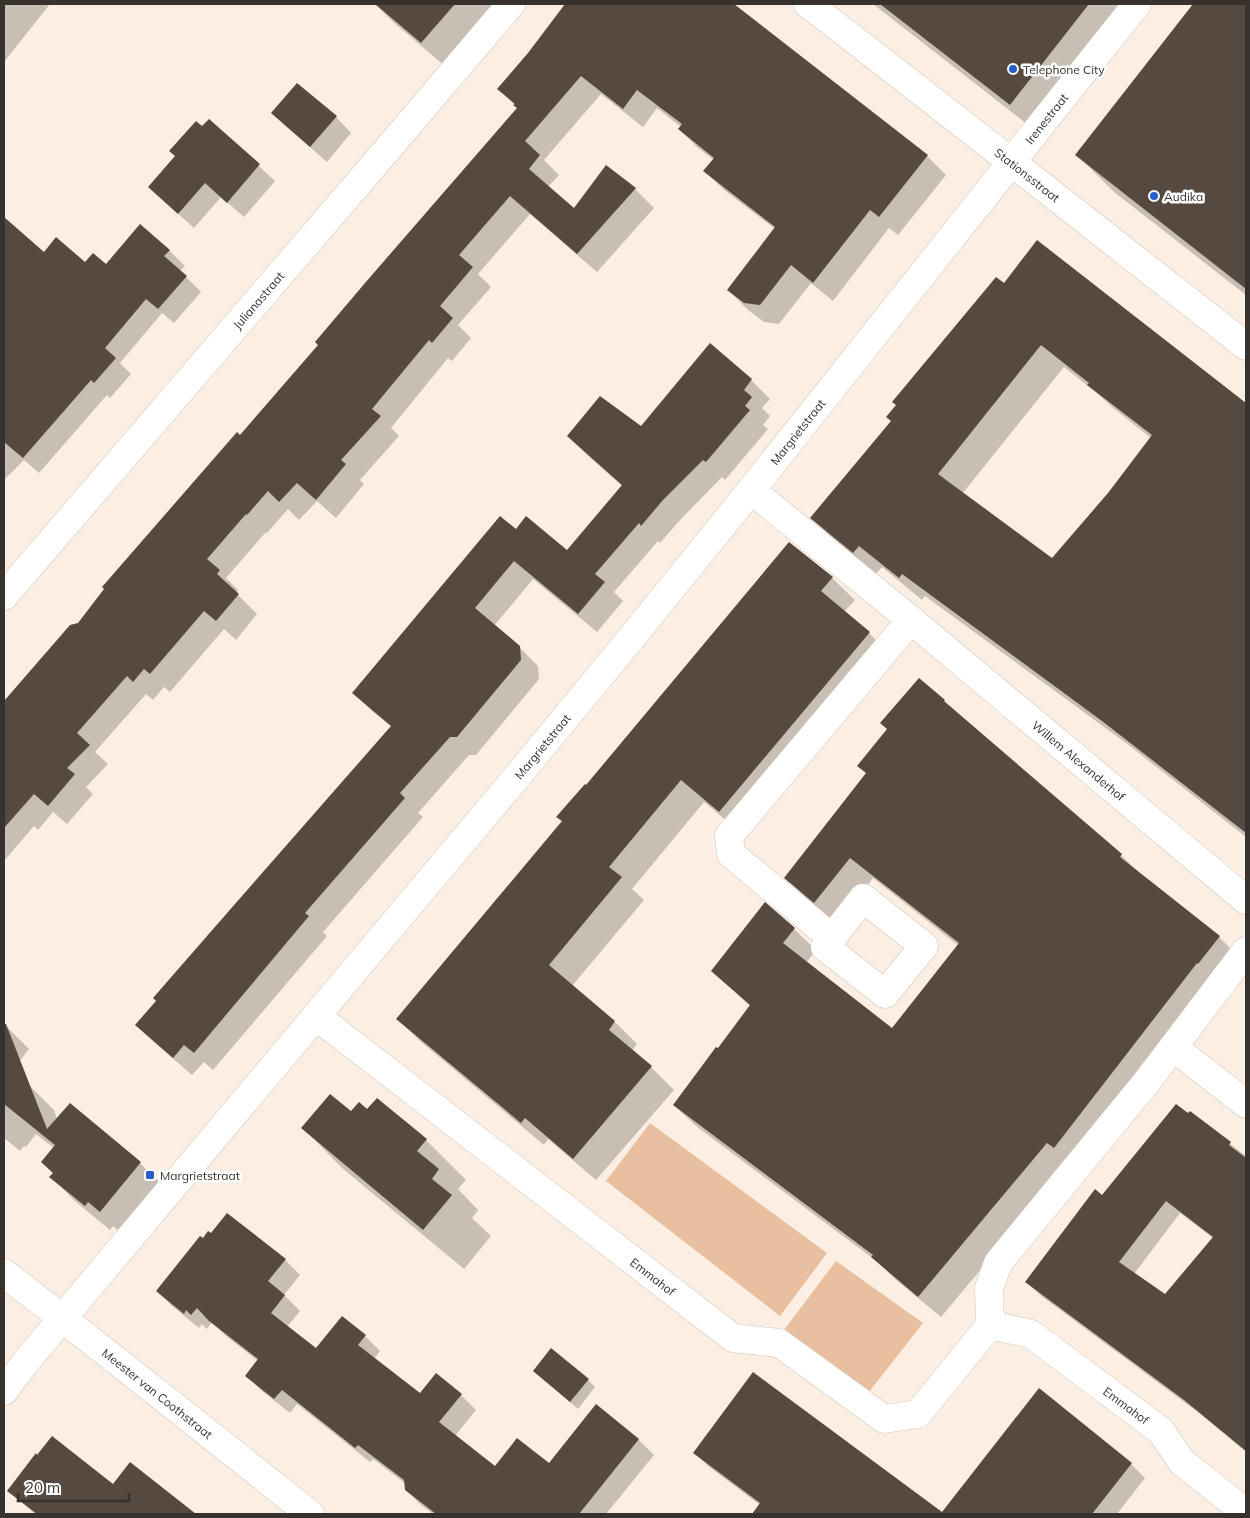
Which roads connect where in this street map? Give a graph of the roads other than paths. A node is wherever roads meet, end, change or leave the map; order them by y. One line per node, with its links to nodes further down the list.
1 (511, 4): 7 (street, Julianastraat)
2 (808, 4): 4 (street, Stationsstraat)
3 (1137, 4): 4 (street, Irenestraat)
4 (1010, 163): 5 (street, Stationsstraat); 6 (street, Margrietstraat)
5 (1246, 346)
6 (751, 490): 8 (street, Willem Alexanderhof); 12 (street, Margrietstraat)
7 (4, 596)
8 (911, 620): 9 (street, Willem Alexanderhof); 10 (street)
9 (1246, 900)
10 (832, 938)
11 (1246, 951): 13 (street)
12 (316, 1016): 16 (street, Margrietstraat); 17 (street, Emmahof)
13 (1173, 1047): 14 (street); 17 (street)
14 (1246, 1104)
15 (4, 1273): 16 (street, Meester van Coothstraat)
16 (62, 1320): 18 (street, Margrietstraat); 19 (street, Meester van Coothstraat)
17 (990, 1324): 20 (street, Emmahof)
18 (4, 1391)
19 (310, 1514)
20 (1246, 1514)

